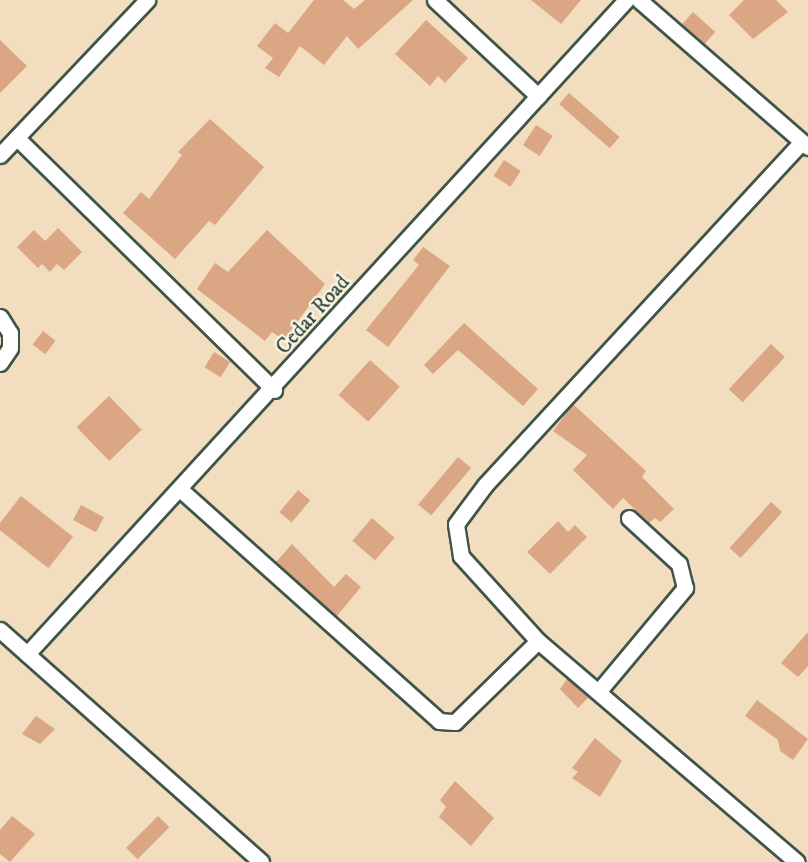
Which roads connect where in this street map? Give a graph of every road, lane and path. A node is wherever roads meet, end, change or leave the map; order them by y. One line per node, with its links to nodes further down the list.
1 (147, 0): 6 (street)
2 (435, 0): 5 (street)
3 (626, 0): 5 (street, Cedar Road)
4 (639, 0): 7 (street)
5 (538, 96): 11 (street, Cedar Road)
6 (17, 138): 8 (street); 11 (street)
7 (805, 145): 15 (street)
8 (0, 155)
9 (0, 317): 10 (street)
10 (0, 363)
11 (274, 390): 12 (street, Cedar Road)
12 (182, 491): 15 (street); 16 (street, Cedar Road)
13 (629, 518): 17 (street)
14 (0, 630): 16 (street)
15 (538, 641): 17 (street)
16 (27, 654): 18 (street)
17 (598, 692): 19 (street)
18 (261, 862)
19 (797, 862)

